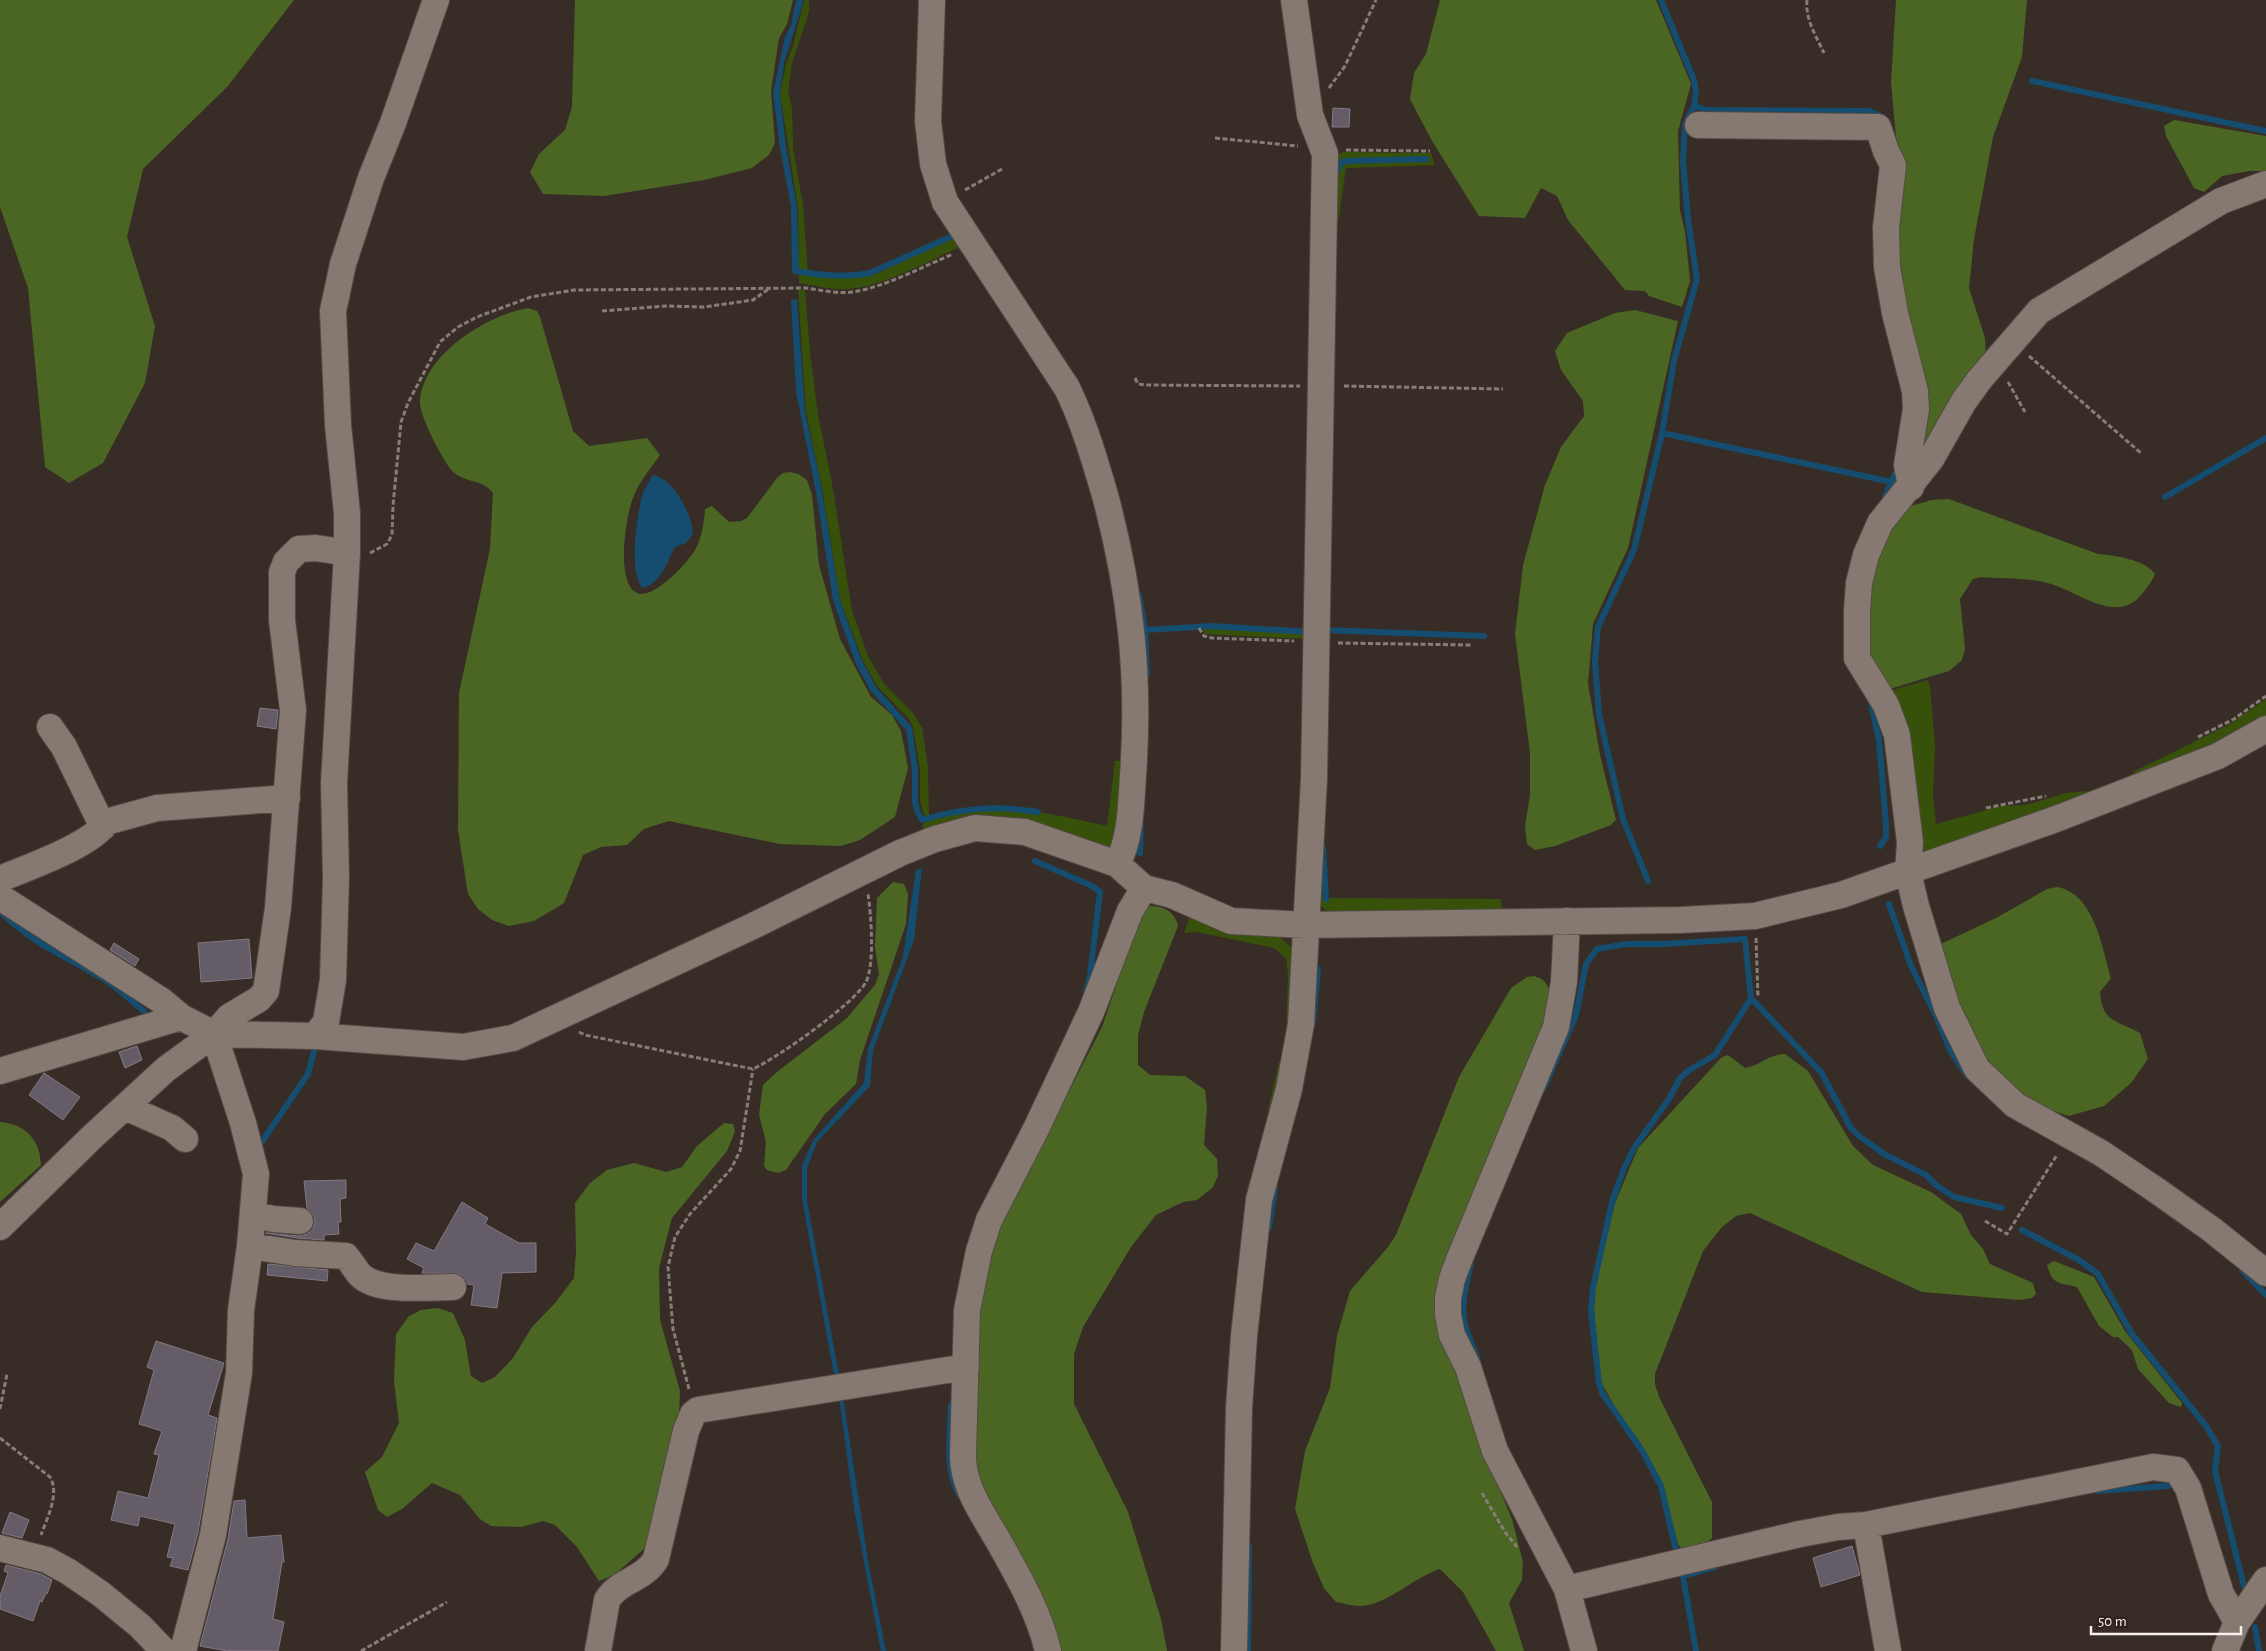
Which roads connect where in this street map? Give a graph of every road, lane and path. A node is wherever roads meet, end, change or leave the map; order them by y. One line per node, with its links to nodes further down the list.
1 (436, 0): 26 (street)
2 (932, 0): 14 (street)
3 (1294, 0): 11 (street)
4 (1376, 0): 7 (path)
5 (1807, 0): 6 (path)
6 (1824, 53)
7 (1324, 96)
8 (1698, 125): 25 (street)
9 (1215, 138): 11 (path)
10 (1430, 151): 11 (path)
11 (1323, 152): 21 (street)
12 (1002, 170): 14 (path)
13 (2266, 184): 18 (street)
14 (945, 202): 15 (street)
15 (973, 246): 16 (path); 38 (street)
16 (770, 288): 17 (path); 26 (path)
17 (602, 311)
18 (2013, 342): 19 (street); 24 (path)
19 (1993, 365): 23 (path); 25 (street)
20 (1135, 378): 21 (path)
21 (1319, 386): 22 (path); 28 (street)
22 (1503, 389)
23 (2025, 412)
24 (2142, 454)
25 (1911, 487): 39 (street)
26 (347, 553): 35 (street); 51 (street)
27 (1200, 628): 28 (path)
28 (1317, 642): 29 (path); 46 (street)
29 (1471, 645)
30 (2266, 696): 33 (path)
31 (50, 727): 37 (street)
32 (2266, 729): 39 (street)
33 (2190, 741)
34 (2052, 795): 36 (path)
35 (287, 798): 37 (street); 50 (street)
36 (1986, 808)
37 (103, 827): 41 (street)
38 (1117, 864): 40 (street); 42 (street)
39 (1908, 872): 44 (street); 55 (street)
40 (860, 873): 49 (street); 52 (path)
41 (0, 880)
42 (1144, 888): 46 (street); 66 (street)
43 (0, 897): 48 (street)
44 (1755, 916): 45 (street); 47 (path)
45 (1567, 921): 46 (street); 75 (street)
46 (1305, 925): 83 (street)
47 (1758, 997)
48 (182, 1017): 50 (street); 53 (street)
49 (554, 1019): 51 (street); 52 (path)
50 (214, 1034): 51 (street); 54 (street); 57 (street)
51 (315, 1036)
52 (753, 1069): 69 (path)
53 (0, 1071)
54 (125, 1107): 56 (street); 60 (street)
55 (2070, 1136): 59 (path); 63 (street)
56 (185, 1139)
57 (253, 1214): 58 (street); 61 (street)
58 (300, 1221)
59 (1985, 1221)
60 (0, 1226)
61 (250, 1246): 62 (street); 79 (street)
62 (346, 1256): 64 (street); 65 (street)
63 (2266, 1273)
64 (398, 1274)
65 (452, 1288)
66 (966, 1367): 69 (street); 82 (street)
67 (7, 1374): 68 (path)
68 (0, 1409)
69 (698, 1410): 81 (street)
70 (0, 1438): 73 (path)
71 (1866, 1525): 75 (street); 77 (street); 85 (street)
72 (0, 1548): 73 (street)
73 (35, 1557): 78 (street)
74 (2266, 1580): 77 (street)
75 (1567, 1589): 84 (street)
76 (447, 1602): 80 (path)
77 (2237, 1622): 86 (street)
78 (164, 1651)
79 (183, 1651)
80 (361, 1651)
81 (598, 1651)
82 (1048, 1651)
83 (1234, 1651)
84 (1584, 1651)
85 (1888, 1651)
86 (2225, 1651)

